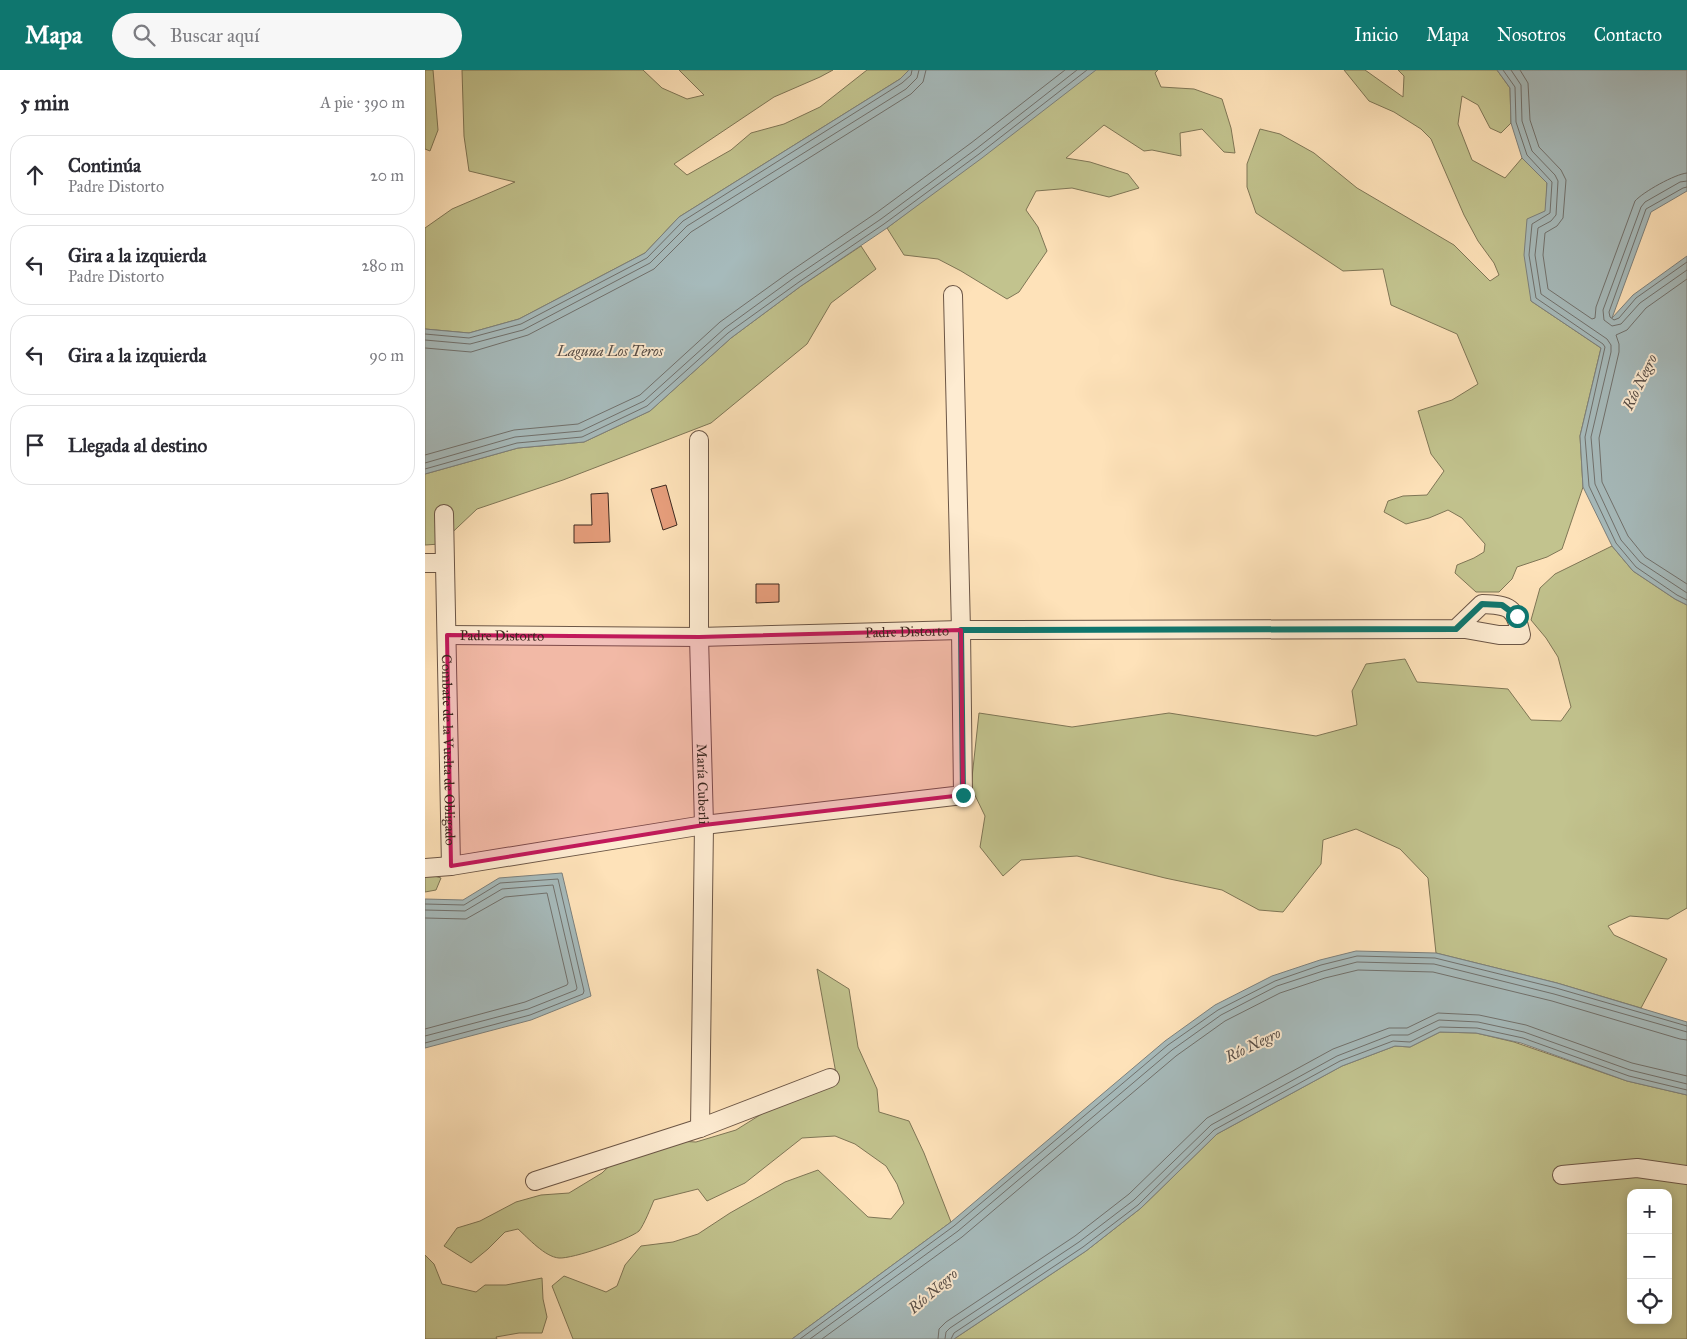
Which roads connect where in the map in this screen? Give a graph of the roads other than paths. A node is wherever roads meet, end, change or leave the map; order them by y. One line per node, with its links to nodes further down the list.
1 (953, 295): 7 (street)
2 (699, 440): 9 (street, María Cuberli)
3 (444, 514): 5 (street, Combate de la Vuelta de Obligado)
4 (425, 563): 5 (street)
5 (444, 563): 8 (street, Combate de la Vuelta de Obligado)
6 (1456, 629): 7 (street, Padre Distorto)
7 (961, 630): 9 (street, Padre Distorto); 10 (street)
8 (447, 635): 9 (street, Padre Distorto); 11 (street, Combate de la Vuelta de Obligado)
9 (699, 637): 10 (street, María Cuberli)
10 (704, 825): 11 (street); 14 (street, María Cuberli)
11 (451, 866): 12 (street)
12 (425, 868)
13 (830, 1078): 14 (street)
14 (700, 1128): 17 (street)
15 (1687, 1175): 16 (street)
16 (1562, 1176)
17 (535, 1181)

